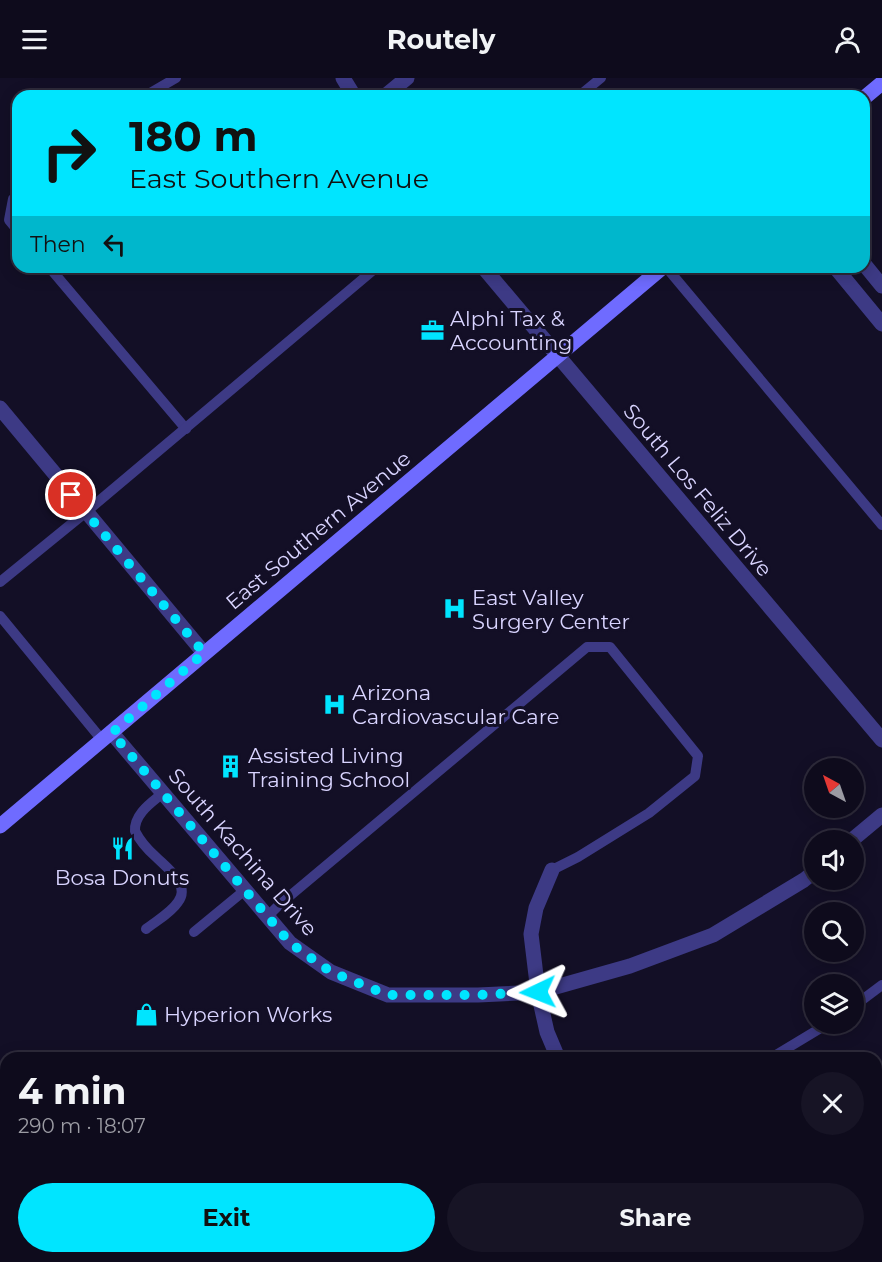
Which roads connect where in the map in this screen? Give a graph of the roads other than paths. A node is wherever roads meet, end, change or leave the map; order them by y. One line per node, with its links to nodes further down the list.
1 (176, 78): 5 (lane)
2 (407, 78): 6 (street)
3 (601, 78): 7 (lane)
4 (882, 83): 8 (main road)
5 (155, 90)
6 (393, 90)
7 (586, 90)
8 (870, 93)
9 (12, 204): 10 (lane)
10 (12, 224)
11 (870, 271): 18 (street)
12 (54, 273): 22 (lane)
13 (370, 273): 22 (lane)
14 (488, 273): 20 (street, South Los Feliz Drive)
15 (658, 273): 20 (main road, East Southern Avenue)
16 (670, 273): 24 (lane)
17 (840, 273): 19 (street)
18 (882, 286)
19 (882, 324)
20 (558, 356): 27 (main road, East Southern Avenue); 29 (street, South Los Feliz Drive)
21 (0, 408): 23 (street)
22 (186, 429): 23 (lane)
23 (86, 512): 25 (lane); 27 (street)
24 (882, 525)
25 (0, 582)
26 (0, 616): 28 (lane)
27 (204, 653): 28 (main road, East Southern Avenue)
28 (107, 736): 30 (street, South Kachina Drive); 32 (main road, East Southern Avenue)
29 (882, 740)
30 (163, 793): 36 (street, South Kachina Drive); 38 (lane)
31 (882, 815): 33 (street)
32 (0, 826)
33 (864, 830)
34 (552, 870): 37 (lane); 41 (street)
35 (804, 880): 41 (street, South Kachina Drive)
36 (245, 890): 37 (street, South Kachina Drive); 39 (lane)
37 (267, 917): 41 (street, South Kachina Drive)
38 (146, 929)
39 (194, 932)
40 (882, 985): 42 (lane)
41 (538, 992): 44 (street)
42 (864, 998)
43 (811, 1034): 45 (lane)
44 (555, 1052)
45 (781, 1052)

